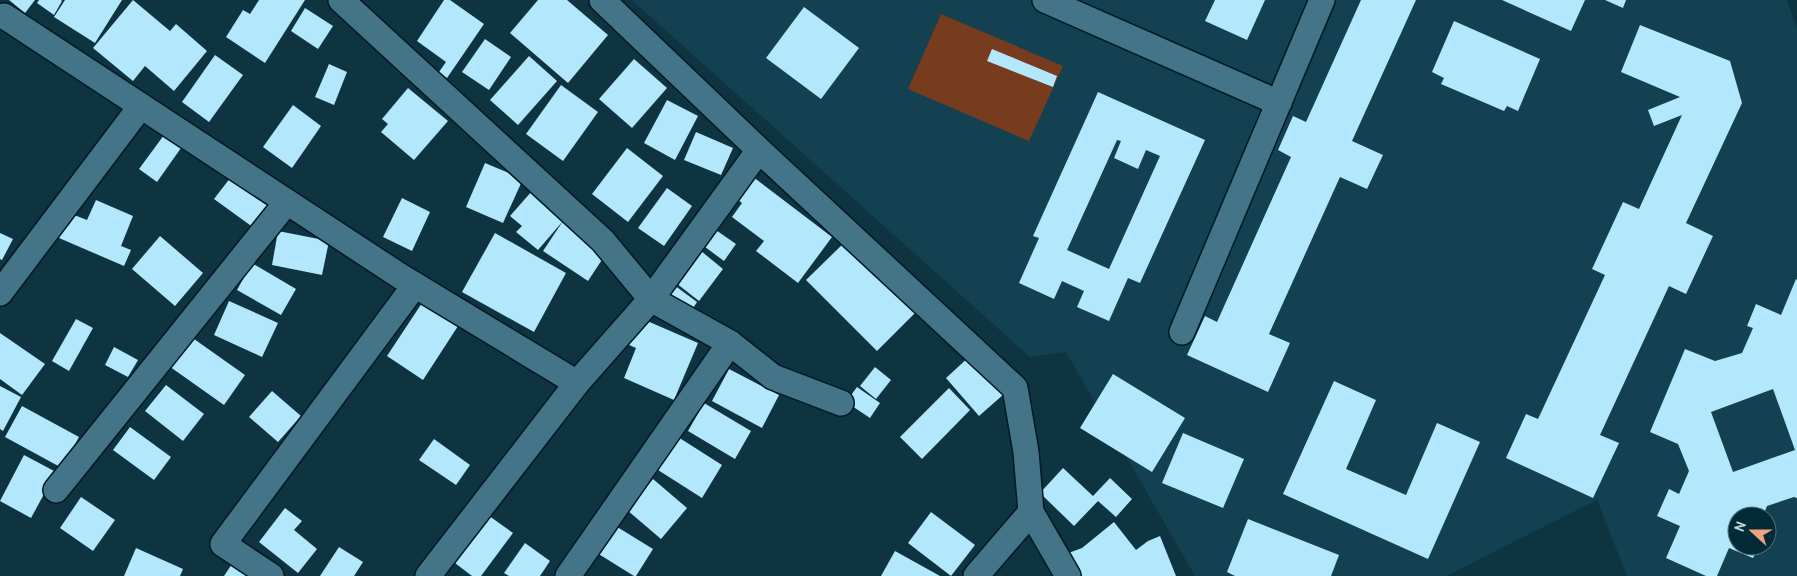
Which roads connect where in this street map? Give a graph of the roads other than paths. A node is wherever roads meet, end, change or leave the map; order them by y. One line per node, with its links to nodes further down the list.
1 (341, 0): 12 (street)
2 (602, 0): 8 (street)
3 (1045, 0): 6 (street)
4 (1322, 0): 6 (street)
5 (1, 16): 7 (street)
6 (1279, 103): 13 (street)
7 (141, 106): 9 (street); 11 (street)
8 (759, 150): 12 (street); 18 (street)
9 (287, 202): 10 (street); 17 (street)
10 (415, 285): 15 (street); 19 (street)
11 (0, 293)
12 (651, 299): 14 (street); 15 (street)
13 (1182, 332)
14 (730, 343): 16 (street); 21 (street)
15 (577, 383): 20 (street)
16 (841, 404)
17 (56, 490)
18 (1031, 512): 22 (street); 23 (street)
19 (271, 576)
20 (428, 576)
21 (568, 576)
22 (976, 576)
23 (1068, 576)

